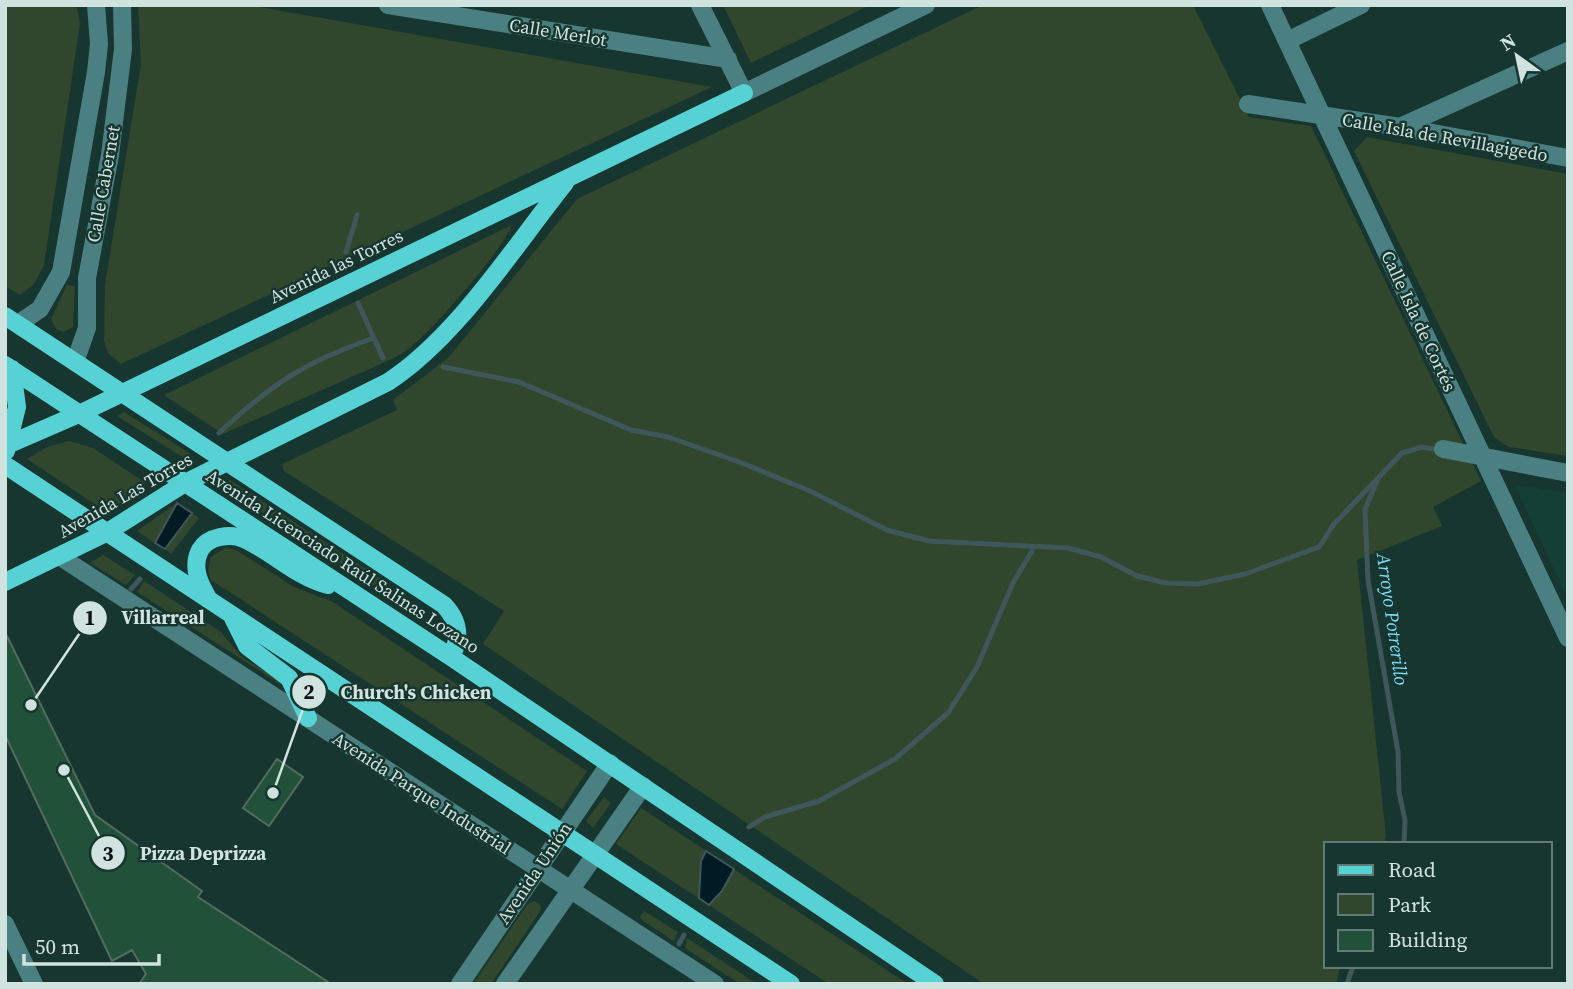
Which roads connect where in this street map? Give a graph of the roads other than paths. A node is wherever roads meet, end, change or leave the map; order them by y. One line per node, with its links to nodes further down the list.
1 (96, 5): 17 (street, Calle Cabernet)
2 (122, 5): 18 (street, Calle Cabernet)
3 (388, 5): 10 (street, Calle Merlot)
4 (700, 5): 10 (street)
5 (926, 5): 11 (street)
6 (1270, 5): 8 (street, Calle Isla de Cortés)
7 (1361, 5): 8 (street)
8 (1287, 41): 13 (street, Calle Isla de Cortés)
9 (1568, 51): 14 (street)
10 (728, 59): 11 (street)
11 (744, 93): 16 (main road, Avenida las Torres)
12 (1248, 104): 13 (street, Calle Isla de Revillagigedo)
13 (1323, 116): 14 (street, Calle Isla de Revillagigedo); 26 (street, Calle Isla de Cortés)
14 (1400, 127): 15 (street, Calle Isla de Revillagigedo)
15 (1568, 158)
16 (569, 178): 22 (main road, Avenida las Torres); 27 (main road, Avenida las Torres)
17 (61, 272): 18 (street); 19 (street, Calle Cabernet)
18 (86, 278): 20 (street, Calle Cabernet)
19 (12, 320): 20 (main road)
20 (75, 362): 22 (main road)
21 (9, 367): 23 (main road, Avenida Licenciado Raúl Salinas Lozano); 24 (main road)
22 (122, 393): 23 (main road); 27 (main road)
23 (81, 413): 24 (main road); 30 (main road, Avenida Licenciado Raúl Salinas Lozano)
24 (6, 448)
25 (1443, 449): 26 (street)
26 (1483, 458): 29 (street); 37 (street, Calle Isla de Cortés)
27 (227, 462): 30 (main road, Avenida Las Torres); 38 (main road)
28 (5, 465): 31 (main road)
29 (1568, 473)
30 (185, 483): 31 (main road, Avenida Las Torres); 34 (main road, Avenida Licenciado Raúl Salinas Lozano)
31 (106, 533): 32 (main road, Avenida Las Torres); 35 (main road)
32 (59, 556): 33 (main road, Avenida Las Torres); 39 (street, Avenida Parque Industrial)
33 (5, 582)
34 (352, 592): 35 (main road); 38 (main road, Avenida Licenciado Raúl Salinas Lozano)
35 (209, 600): 36 (main road)
36 (232, 616): 39 (main road); 42 (main road)
37 (1568, 638)
38 (451, 657): 40 (main road, Avenida Licenciado Raúl Salinas Lozano)
39 (308, 718): 44 (street, Avenida Parque Industrial)
40 (610, 764): 41 (main road, Avenida Licenciado Raúl Salinas Lozano); 42 (street, Avenida Unión)
41 (643, 786): 43 (street); 53 (main road, Avenida Licenciado Raúl Salinas Lozano)
42 (561, 833): 43 (main road); 44 (street, Avenida Unión)
43 (594, 855): 45 (street); 52 (main road)
44 (538, 868): 45 (street, Avenida Parque Industrial); 49 (street, Avenida Unión)
45 (570, 890): 50 (street); 51 (street, Avenida Parque Industrial)
46 (5, 925): 47 (street)
47 (10, 947): 48 (street)
48 (34, 984)
49 (460, 984)
50 (505, 984)
51 (715, 984)
52 (790, 984)
53 (935, 984)

